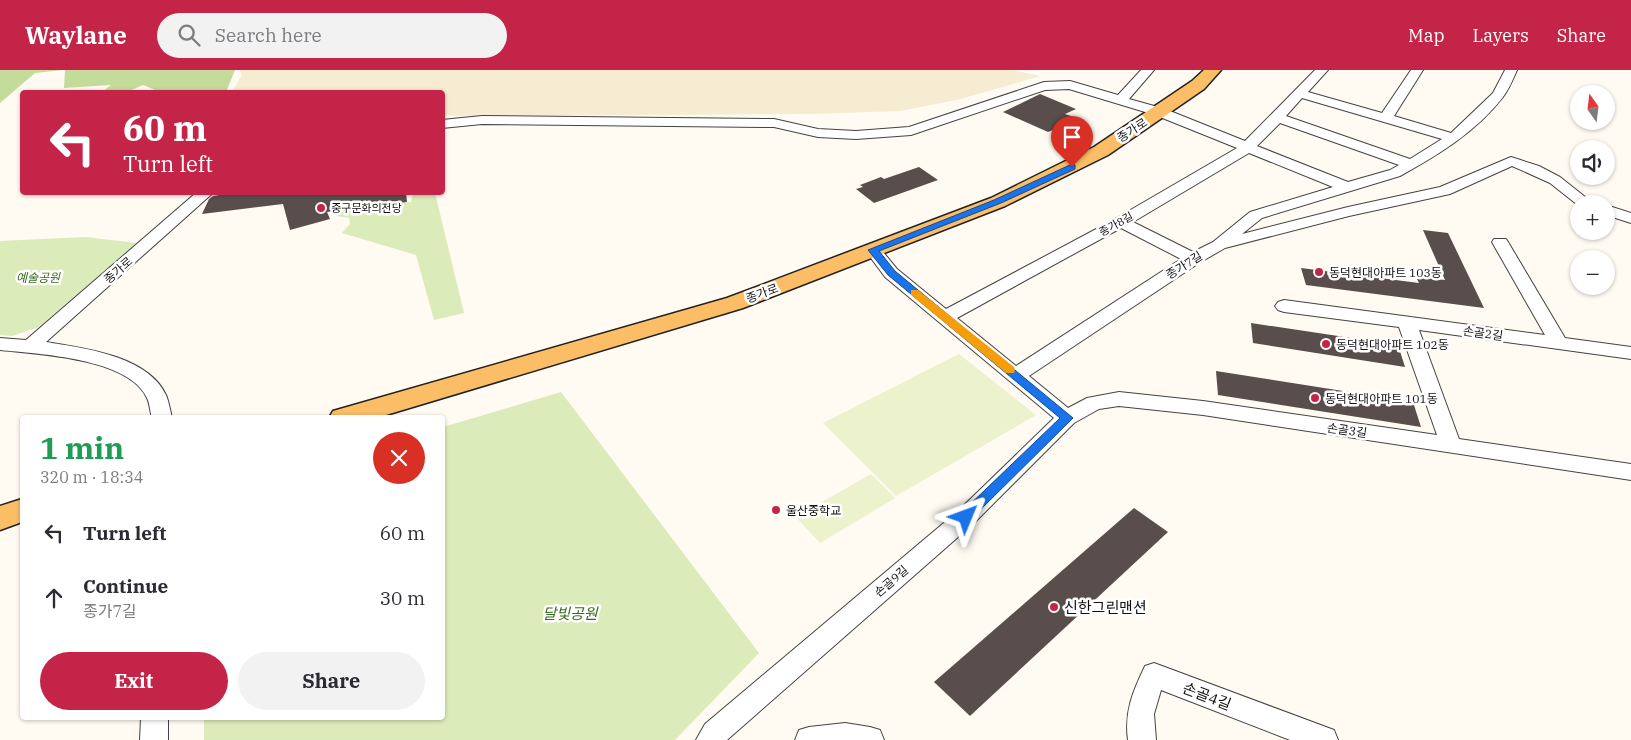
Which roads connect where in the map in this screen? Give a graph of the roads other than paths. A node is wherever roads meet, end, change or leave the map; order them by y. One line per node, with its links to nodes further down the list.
1 (1148, 70): 7 (street)
2 (1214, 70): 8 (main road, 종가로)
3 (1322, 70): 6 (street, 종가8길)
4 (1417, 70): 10 (street)
5 (1511, 70): 12 (street, 종가7길)
6 (1301, 94): 9 (street, 종가8길); 10 (street)
7 (1122, 100): 8 (street, 종가로); 11 (street, 종가로)
8 (1160, 112): 13 (street); 23 (main road, 종가로)
9 (1278, 118): 13 (street, 종가8길); 14 (street)
10 (1386, 118): 12 (street)
11 (445, 124)
12 (1454, 138): 14 (street, 종가7길)
13 (1248, 146): 15 (street); 20 (street, 종가8길)
14 (1411, 164): 15 (street, 종가7길)
15 (1346, 187): 22 (street, 종가7길)
16 (203, 195): 30 (street, 종가로)
17 (1575, 195): 22 (street)
18 (1615, 213): 19 (street)
19 (1631, 218)
20 (1121, 222): 24 (street); 26 (street, 종가8길)
21 (1500, 242): 28 (street)
22 (1219, 245): 24 (street, 종가7길)
23 (873, 250): 26 (street); 34 (main road, 종가로)
24 (1193, 258): 32 (street, 종가7길)
25 (1284, 306): 27 (street, 손골2길)
26 (944, 318): 32 (street)
27 (1407, 323): 28 (street, 손골2길); 36 (street)
28 (1560, 343): 31 (street, 손골2길)
29 (0, 344): 30 (street)
30 (30, 347): 33 (street)
31 (1631, 352)
32 (1016, 375): 35 (street)
33 (162, 415)
34 (352, 415)
35 (1067, 418): 36 (street, 손골3길); 42 (street, 손골9길)
36 (1451, 445): 37 (street, 손골3길)
37 (1631, 472)
38 (20, 512): 39 (main road)
39 (0, 518)
40 (155, 720): 41 (street)
41 (154, 740)
42 (710, 740)
43 (809, 740): 44 (street)
44 (870, 740)
45 (1142, 740): 46 (street, 손골4길)
46 (1324, 740)

